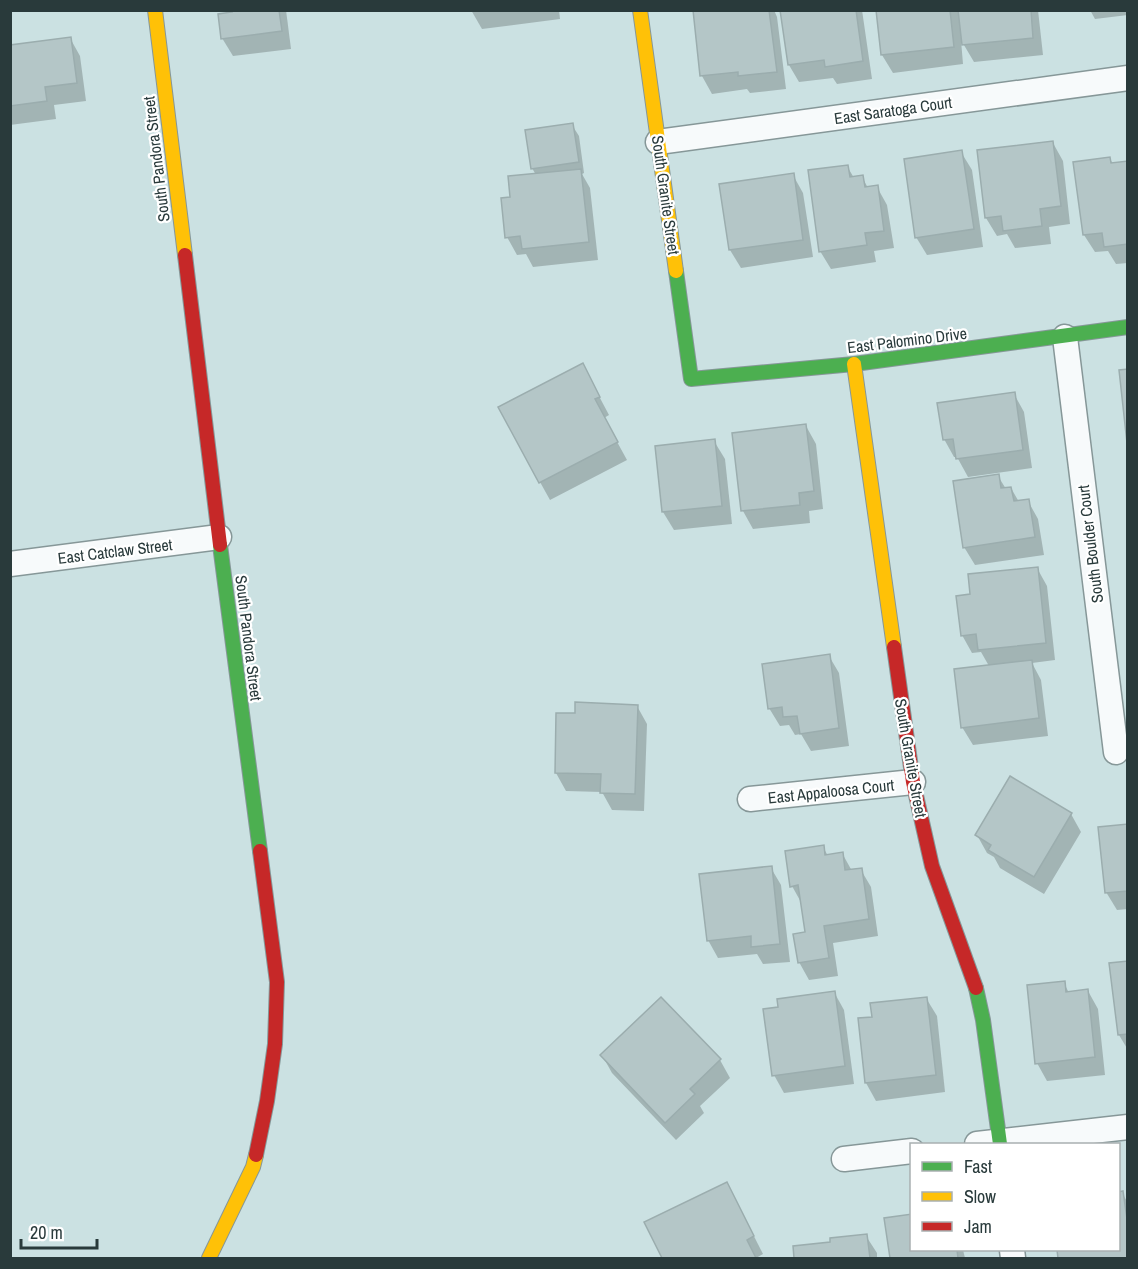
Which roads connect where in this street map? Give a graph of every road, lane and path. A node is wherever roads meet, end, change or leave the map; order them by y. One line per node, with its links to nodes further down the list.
1 (154, 10): 9 (street, South Pandora Street)
2 (640, 10): 4 (street, South Granite Street)
3 (1128, 78): 4 (street, East Saratoga Court)
4 (658, 142): 8 (street, South Granite Street)
5 (1128, 327): 6 (street, East Palomino Drive)
6 (1065, 336): 7 (street, East Palomino Drive); 11 (street, South Boulder Court)
7 (854, 364): 8 (street, East Palomino Drive); 12 (street, South Granite Street)
8 (691, 379)
9 (219, 537): 10 (street, East Catclaw Street); 19 (street, South Pandora Street)
10 (10, 564)
11 (1116, 752)
12 (913, 782): 13 (street, East Appaloosa Court); 15 (street, South Granite Street)
13 (750, 799)
14 (1128, 1127): 16 (street)
15 (992, 1143)
16 (1000, 1143)
17 (910, 1152): 18 (street)
18 (844, 1159)
19 (209, 1258)

